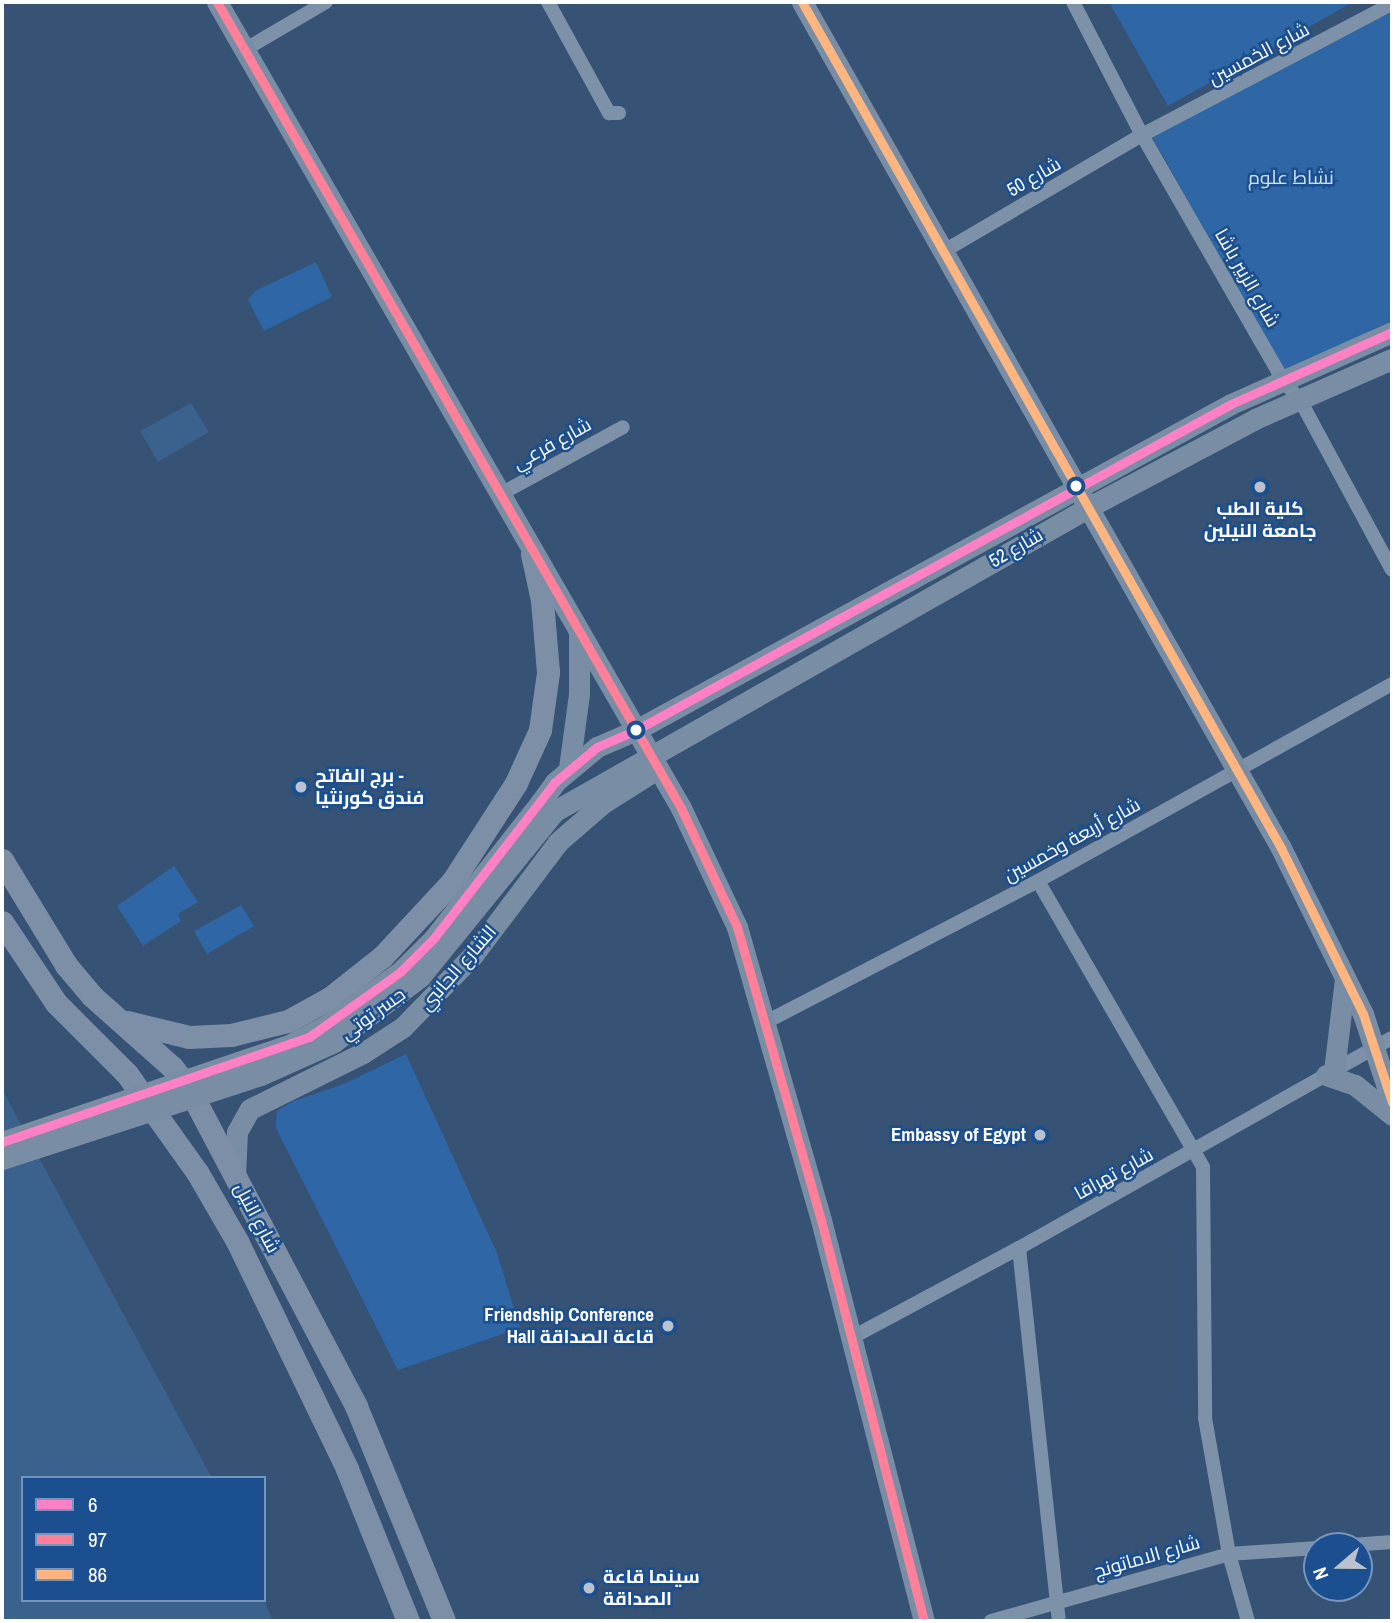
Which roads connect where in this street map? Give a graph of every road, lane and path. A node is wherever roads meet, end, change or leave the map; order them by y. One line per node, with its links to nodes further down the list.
1 (217, 2): 7 (street)
2 (326, 2): 7 (street)
3 (548, 2): 8 (street)
4 (802, 2): 10 (street)
5 (1073, 2): 9 (street, شارع الزبير باشا)
6 (1392, 4): 9 (street, شارع الخمسين)
7 (244, 50): 17 (street)
8 (614, 113)
9 (1142, 135): 10 (street, شارع 50); 13 (street, شارع الزبير باشا)
10 (944, 251): 16 (street)
11 (1392, 332): 13 (street, شارع 52)
12 (1392, 359): 14 (street, شارع 52)
13 (1284, 382): 14 (street, شارع الزبير باشا); 16 (street, شارع 52)
14 (1300, 400): 18 (street, شارع 52); 20 (street, شارع الزبير باشا)
15 (624, 427): 17 (street, شارع فرعي)
16 (1078, 485): 18 (street); 23 (street, شارع 52)
17 (499, 495): 19 (street)
18 (1091, 506): 24 (street, شارع 52); 26 (street)
19 (532, 554): 21 (street); 25 (main road)
20 (1392, 570)
21 (579, 633): 23 (street); 27 (street)
22 (1392, 684): 26 (street, شارع أربعة وخمسين)
23 (636, 730): 24 (street); 27 (street, شارع 52)
24 (653, 762): 28 (street); 34 (street); 42 (street, الشارع الجانبي)
25 (523, 766): 27 (street); 33 (main road)
26 (1239, 771): 30 (street, شارع أربعة وخمسين); 32 (street)
27 (562, 775): 28 (street)
28 (547, 807): 39 (street, جسر توتي, bridge); 41 (street, جسر توتي, bridge)
29 (2, 860): 33 (main road, شارع النيل)
30 (1038, 881): 34 (street, شارع أربعة وخمسين); 40 (street)
31 (2, 922): 46 (main road, شارع النيل)
32 (1345, 976): 35 (street); 36 (street)
33 (117, 1019): 42 (main road, شارع النيل)
34 (766, 1022): 44 (street)
35 (1383, 1043): 36 (street, شارع تهراقا); 37 (street)
36 (1330, 1073): 38 (street); 40 (street, شارع تهراقا)
37 (1392, 1102)
38 (1392, 1115)
39 (2, 1142)
40 (1193, 1151): 43 (street, شارع تهراقا); 50 (street)
41 (2, 1159)
42 (235, 1176): 45 (main road, شارع النيل)
43 (1019, 1248): 44 (street, شارع تهراقا); 51 (street)
44 (851, 1338): 54 (street)
45 (379, 1455): 46 (main road); 53 (main road, شارع النيل)
46 (347, 1469): 52 (main road, شارع النيل)
47 (1392, 1542): 48 (street)
48 (1373, 1543)
49 (1303, 1549): 50 (street, شارع الاماتونج)
50 (1229, 1554): 51 (street, شارع الاماتونج); 57 (street)
51 (1054, 1603): 55 (street, شارع الاماتونج); 56 (street)
52 (408, 1621)
53 (444, 1621)
54 (924, 1621)
55 (991, 1621)
56 (1059, 1621)
57 (1248, 1621)

